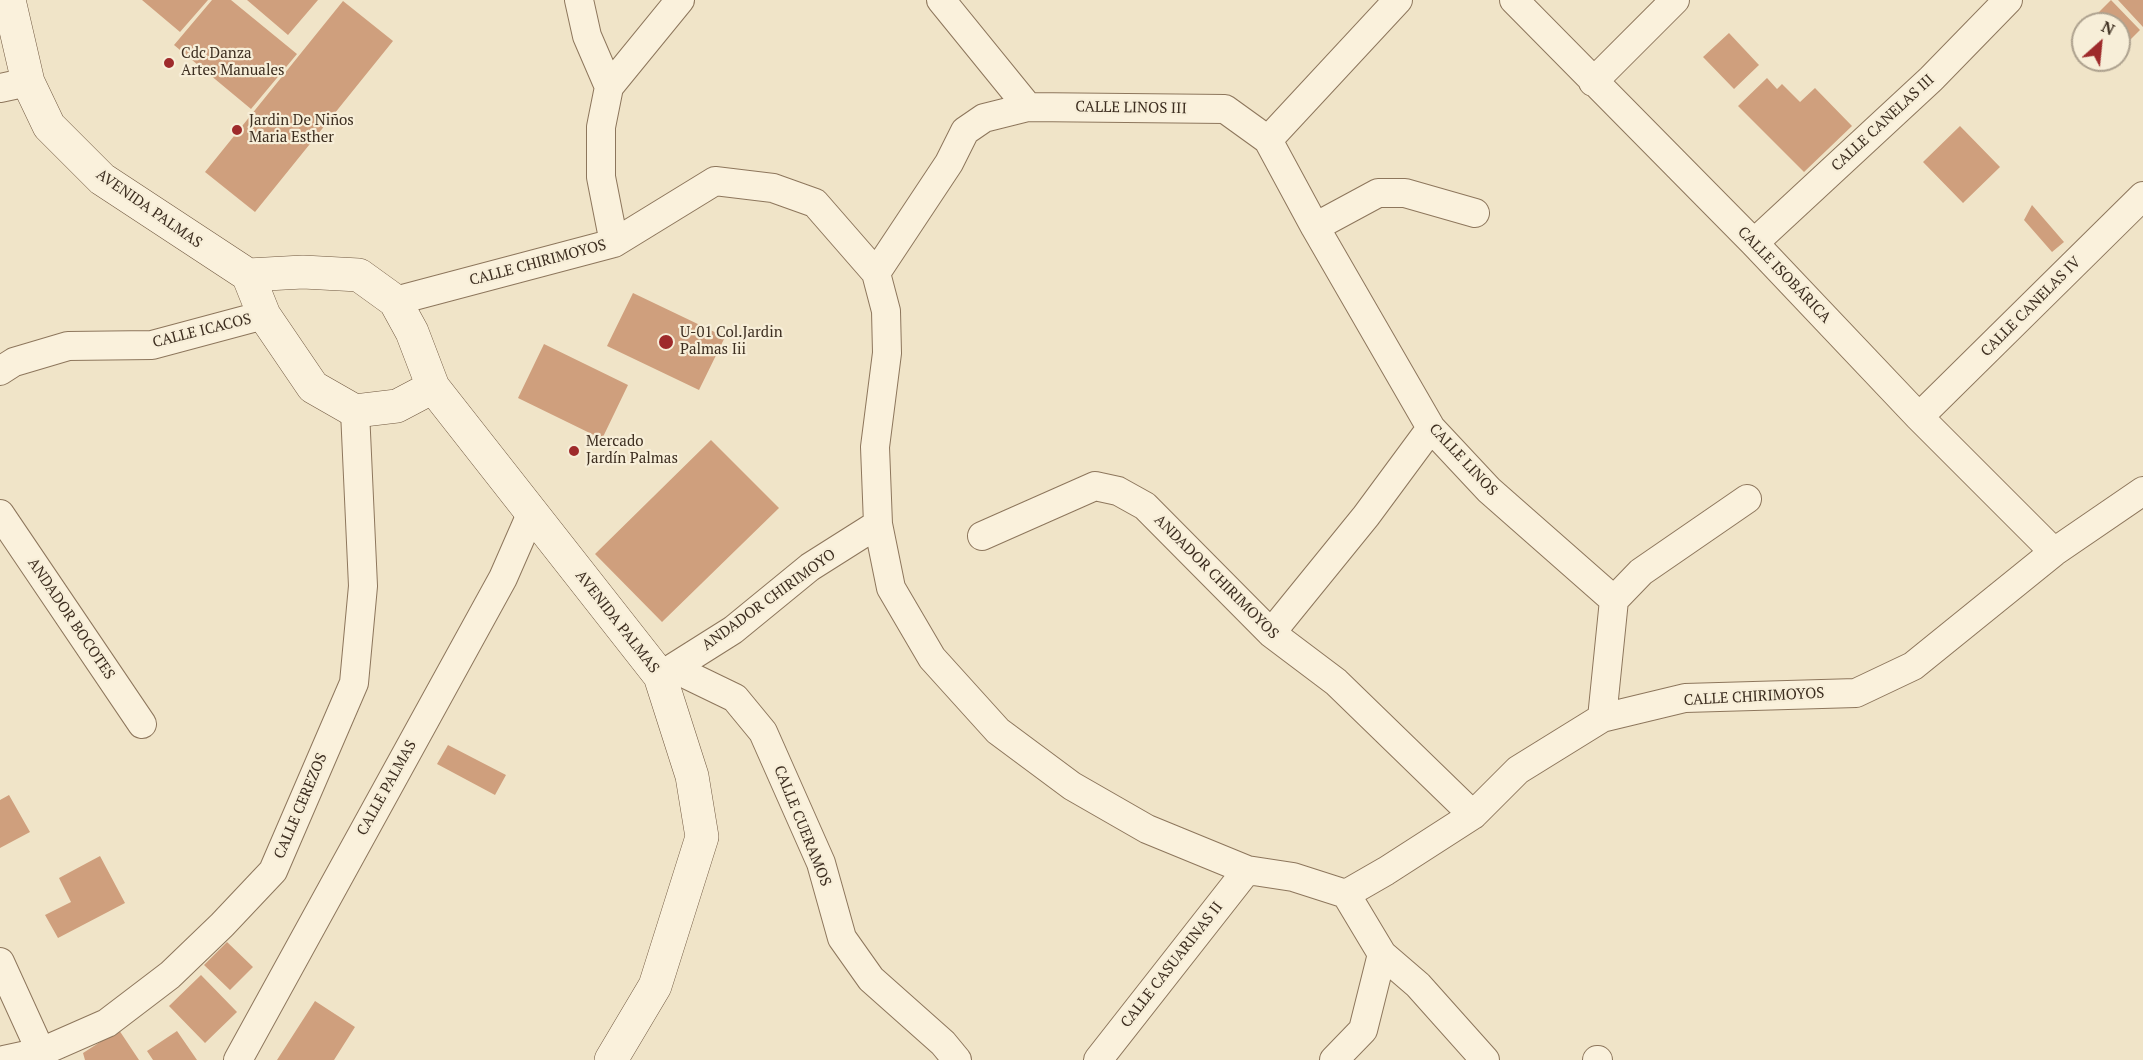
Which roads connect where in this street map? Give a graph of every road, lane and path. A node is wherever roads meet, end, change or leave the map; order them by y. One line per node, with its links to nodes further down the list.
1 (9, 0): 10 (main road, AVENIDA PALMAS)
2 (579, 0): 11 (street)
3 (680, 0): 11 (street)
4 (1398, 0): 13 (street)
5 (1514, 0): 9 (street, CALLE ISOBÁRICA)
6 (1675, 0): 9 (street)
7 (2008, 0): 18 (street, CALLE CANELAS III)
8 (956, 6): 12 (street)
9 (1593, 82): 18 (street, CALLE ISOBÁRICA)
10 (14, 85): 20 (main road, AVENIDA PALMAS)
11 (609, 87): 17 (street)
12 (1028, 107): 13 (street, CALLE LINOS III); 19 (street, CALLE LINOS III)
13 (1268, 140): 16 (street, CALLE LINOS)
14 (2143, 196): 26 (street, CALLE CANELAS IV)
15 (1475, 213): 16 (street)
16 (1315, 227): 27 (street, CALLE LINOS)
17 (614, 243): 19 (street, CALLE CHIRIMOYOS); 21 (street, CALLE CHIRIMOYOS)
18 (1754, 243): 26 (street, CALLE ISOBÁRICA)
19 (876, 273): 32 (street, CALLE CHIRIMOYOS)
20 (248, 275): 21 (main road, AVENIDA PALMAS); 22 (main road)
21 (395, 301): 24 (main road, AVENIDA PALMAS)
22 (264, 315): 23 (street, CALLE ICACOS); 25 (main road)
23 (5, 360)
24 (433, 387): 25 (main road); 31 (main road, AVENIDA PALMAS)
25 (355, 411): 45 (street, CALLE CEREZOS)
26 (1919, 417): 34 (street, CALLE ISOBÁRICA)
27 (1431, 428): 35 (street, CALLE LINOS); 36 (street)
28 (2143, 491): 34 (street, CALLE CHIRIMOYOS)
29 (1748, 499): 35 (street)
30 (0, 514): 39 (street, ANDADOR BOCOTES)
31 (531, 514): 37 (main road, AVENIDA PALMAS); 47 (street, CALLE PALMAS)
32 (878, 524): 37 (street, ANDADOR CHIRIMOYO); 41 (street, CALLE CHIRIMOYOS)
33 (981, 536): 36 (street, ANDADOR CHIRIMOYOS)
34 (2054, 552): 38 (street, CALLE CHIRIMOYOS)
35 (1614, 600): 38 (street)
36 (1270, 633): 40 (street, ANDADOR CHIRIMOYOS)
37 (666, 672): 48 (main road, AVENIDA PALMAS); 49 (street, CALLE CUERAMOS)
38 (1602, 718): 40 (street, CALLE CHIRIMOYOS)
39 (142, 724)
40 (1473, 815): 42 (street, CALLE CHIRIMOYOS)
41 (1247, 870): 42 (street, CALLE CHIRIMOYOS); 50 (street, CALLE CASUARINAS II)
42 (1346, 894): 43 (street)
43 (1382, 954): 51 (street); 52 (street)
44 (0, 962): 45 (street)
45 (41, 1052): 46 (street, CALLE CEREZOS)
46 (4, 1060)
47 (238, 1060)
48 (611, 1060)
49 (957, 1060)
50 (1098, 1060)
51 (1334, 1060)
52 (1485, 1060)

